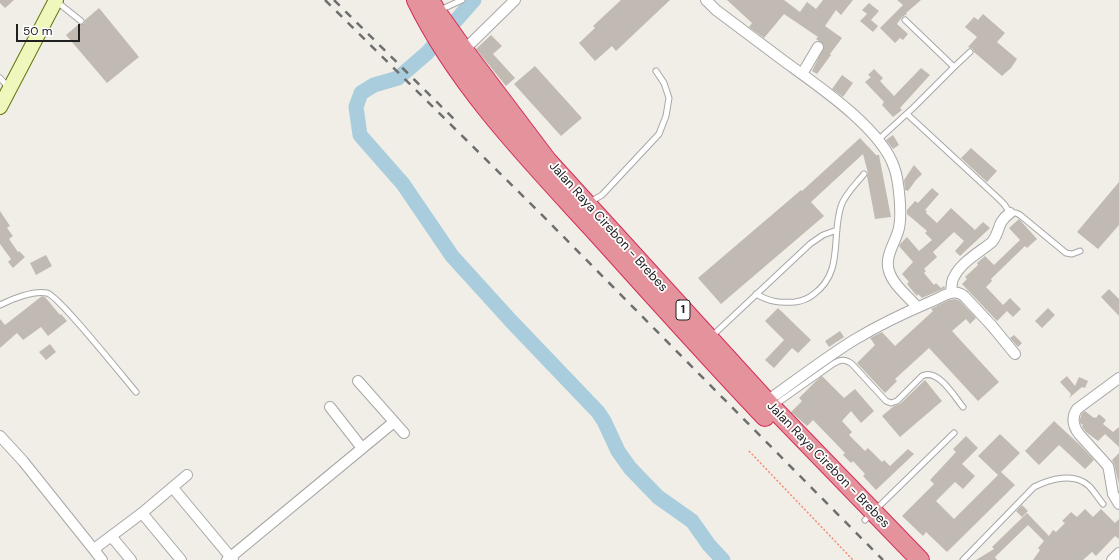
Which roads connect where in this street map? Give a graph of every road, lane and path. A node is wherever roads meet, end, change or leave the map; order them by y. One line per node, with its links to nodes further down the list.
1 (416, 0): 9 (highway, Jalan Raya Cirebon - Brebes / 1)
2 (462, 0): 6 (lane)
3 (515, 0): 11 (street)
4 (706, 0): 15 (street)
5 (53, 2): 8 (lane); 16 (street)
6 (433, 6): 9 (highway, Jalan Raya Cirebon - Brebes / 1)
7 (905, 20): 13 (lane)
8 (81, 21)
9 (442, 32): 11 (highway, Jalan Raya Cirebon - Brebes / 1)
10 (818, 48): 15 (street)
11 (459, 51): 21 (highway, Jalan Raya Cirebon - Brebes / 1)
12 (970, 52): 13 (lane)
13 (954, 66): 18 (lane)
14 (656, 71): 21 (lane)
15 (802, 74): 19 (street)
16 (4, 83): 17 (street)
17 (0, 107)
18 (907, 114): 19 (lane); 22 (lane)
19 (878, 140): 28 (street)
20 (864, 174): 23 (lane)
21 (583, 209): 29 (highway, Jalan Raya Cirebon - Brebes / 1); 48 (highway, Jalan Raya Cirebon - Brebes / 1)
22 (1010, 213): 24 (lane); 25 (street)
23 (837, 230): 26 (lane); 26 (lane)
24 (1080, 251)
25 (951, 293): 28 (street); 30 (street)
26 (756, 294): 29 (lane)
27 (0, 305): 33 (lane)
28 (917, 307): 34 (street)
29 (709, 338): 34 (highway, Jalan Raya Cirebon - Brebes / 1)
30 (1016, 354)
31 (1119, 378): 46 (street)
32 (358, 381): 37 (street)
33 (136, 392)
34 (769, 404): 36 (lane); 48 (highway, Jalan Raya Cirebon - Brebes / 1)
35 (330, 407): 41 (street)
36 (963, 407)
37 (394, 422): 38 (street); 41 (street)
38 (404, 433)
39 (954, 433): 48 (lane)
40 (0, 436): 50 (street)
41 (362, 448): 52 (street)
42 (749, 451): 56 (path)
43 (187, 475): 44 (street)
44 (173, 488): 47 (street); 52 (street)
45 (1103, 504): 59 (lane)
46 (1119, 504)
47 (142, 513): 49 (street); 55 (street)
48 (869, 516): 57 (highway, Jalan Raya Cirebon - Brebes / 1); 58 (highway, Jalan Raya Cirebon - Brebes / 1)
49 (111, 536): 50 (street); 54 (street)
50 (95, 551): 53 (street)
51 (1119, 553): 60 (street)
52 (230, 559)
53 (102, 560)
54 (131, 560)
55 (181, 560)
56 (853, 560)
57 (904, 560)
58 (920, 560)
59 (963, 560)
60 (1112, 560)

